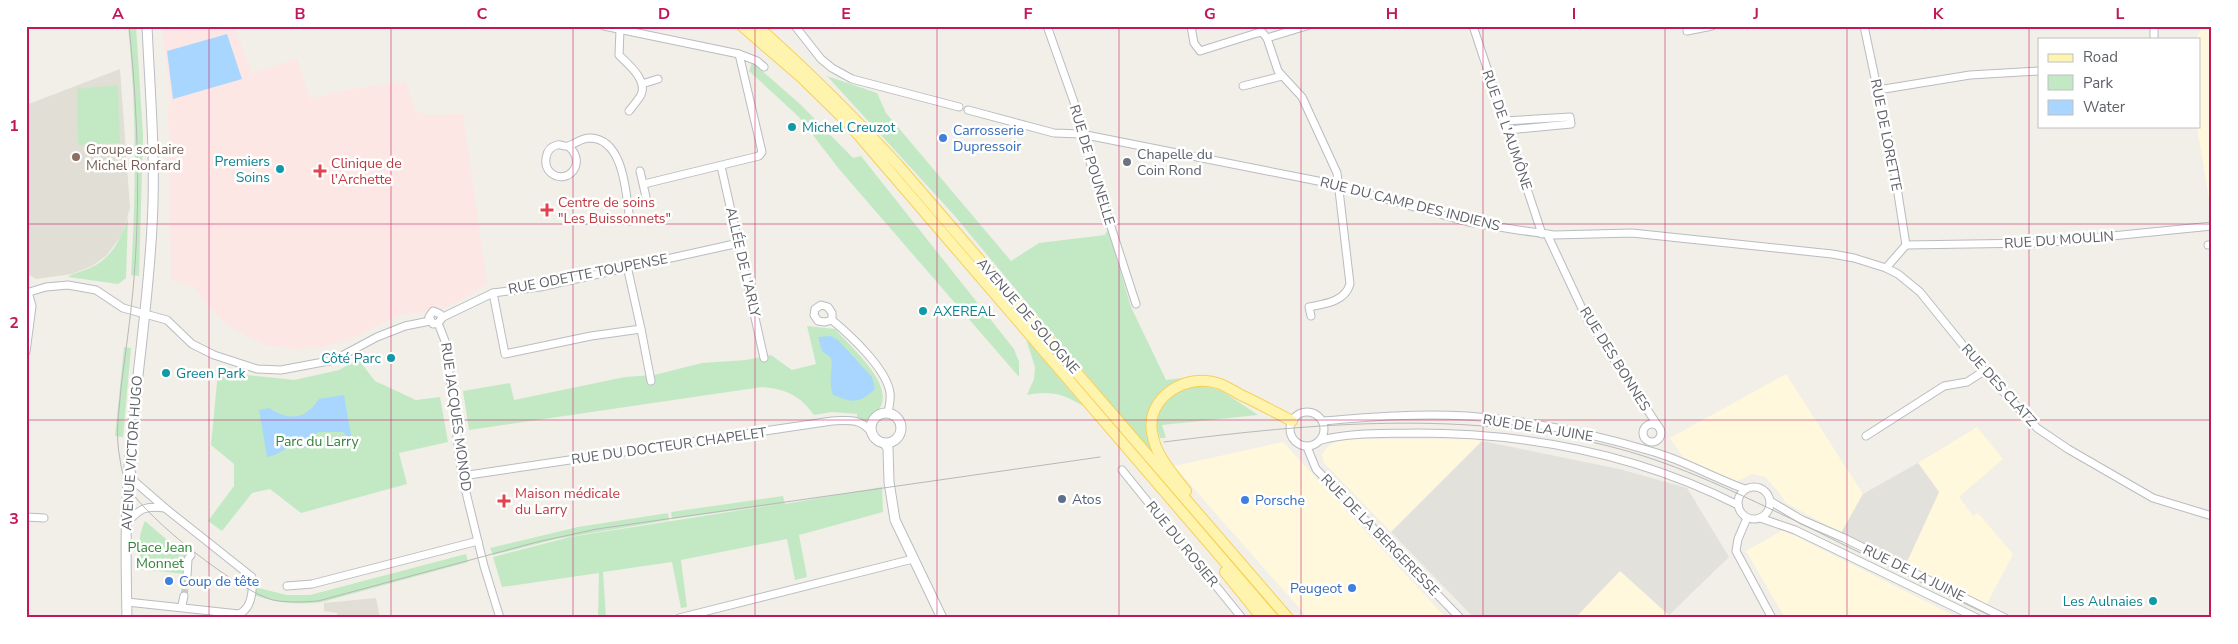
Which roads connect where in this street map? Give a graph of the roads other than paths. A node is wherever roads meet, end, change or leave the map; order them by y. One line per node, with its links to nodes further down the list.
1 (147, 26): 46 (main road, AVENUE VICTOR HUGO)
2 (604, 26): 13 (street)
3 (742, 26): 56 (main road, AVENUE DE SOLOGNE)
4 (757, 26): 86 (main road, AVENUE DE SOLOGNE)
5 (795, 26): 24 (street)
6 (1047, 26): 29 (street, RUE DE POUNELLE)
7 (1191, 26): 15 (street)
8 (1307, 26): 12 (street)
9 (1473, 26): 27 (street, RUE DE L'AUMÔNE)
10 (1712, 26): 14 (street)
11 (1864, 26): 23 (street, RUE DE LORETTE)
12 (1294, 28): 15 (street)
13 (620, 30): 16 (street); 21 (street)
14 (1687, 31)
15 (1267, 38): 19 (street)
16 (739, 54): 17 (street); 31 (street)
17 (764, 66)
18 (2038, 71): 23 (street)
19 (1282, 76): 22 (street); 34 (street)
20 (658, 80): 21 (street)
21 (642, 84): 26 (street)
22 (1243, 86)
23 (1878, 90): 40 (street, RUE DE LORETTE)
24 (959, 107)
25 (968, 110): 29 (street, RUE DU CAMP DES INDIENS)
26 (629, 111)
27 (1504, 121): 28 (street, RUE DE L'AUMÔNE); 28 (street)
28 (1508, 130): 38 (street, RUE DE L'AUMÔNE)
29 (1081, 134): 34 (street, RUE DU CAMP DES INDIENS); 45 (street, RUE DE POUNELLE)
30 (568, 146): 30 (street); 36 (street)
31 (721, 166): 33 (street); 39 (street, ALLÉE DE L'ARLY)
32 (640, 171): 33 (street)
33 (644, 184): 35 (street)
34 (1339, 185): 38 (street, RUE DU CAMP DES INDIENS); 47 (street)
35 (646, 196)
36 (630, 221)
37 (2212, 226): 40 (street, RUE DU MOULIN)
38 (1545, 234): 42 (street, RUE DU CAMP DES INDIENS); 60 (street, RUE DES BONNES)
39 (738, 243): 41 (street, RUE ODETTE TOUPENSE); 53 (street, ALLÉE DE L'ARLY)
40 (1906, 245): 42 (street)
41 (628, 266): 44 (street, RUE ODETTE TOUPENSE); 51 (street)
42 (1886, 268): 54 (street, RUE DES CLATZ)
43 (27, 293): 46 (street); 52 (street)
44 (493, 293): 48 (street, RUE ODETTE TOUPENSE); 51 (street)
45 (1136, 304)
46 (146, 313): 50 (street); 66 (main road, AVENUE VICTOR HUGO)
47 (1311, 316)
48 (440, 320): 50 (street); 50 (street); 68 (street, RUE JACQUES MONOD)
49 (832, 320): 57 (street)
50 (430, 321)
51 (641, 329): 55 (street)
52 (26, 352)
53 (764, 358)
54 (1984, 371): 62 (street); 73 (street, RUE DES CLATZ)
55 (651, 381)
56 (1089, 402): 93 (main road); 94 (main road, AVENUE DE SOLOGNE)
57 (888, 413): 61 (main road); 64 (main road)
58 (1292, 421): 59 (street); 65 (street); 86 (main road)
59 (1323, 421): 63 (street); 69 (street, RUE DE LA JUINE)
60 (1660, 429)
61 (872, 432): 64 (main road); 68 (street, RUE DU DOCTEUR CHAPELET)
62 (1866, 436)
63 (1322, 440): 65 (street); 71 (street, RUE DE LA JUINE)
64 (886, 444): 81 (main road)
65 (1307, 447): 96 (street, RUE DE LA BERGERESSE)
66 (129, 465): 72 (street); 78 (main road, AVENUE VICTOR HUGO)
67 (1122, 470): 92 (street, RUE DU ROSIER)
68 (462, 476): 79 (street, RUE JACQUES MONOD)
69 (1745, 489): 70 (street, RUE DE LA JUINE); 71 (street)
70 (1770, 501): 77 (street); 99 (street, RUE DE LA JUINE)
71 (1738, 505): 76 (street, RUE DE LA JUINE)
72 (165, 508): 78 (street); 85 (street)
73 (2212, 516)
74 (26, 517): 75 (street)
75 (44, 518)
76 (1747, 518): 77 (street, RUE DE LA JUINE); 97 (street)
77 (1760, 518): 98 (street, RUE DE LA JUINE)
78 (126, 524): 85 (main road, AVENUE VICTOR HUGO)
79 (478, 541): 83 (street); 89 (street, RUE JACQUES MONOD)
80 (191, 555): 82 (street)
81 (913, 559): 90 (street); 91 (main road)
82 (187, 576)
83 (287, 586)
84 (184, 596): 87 (street)
85 (127, 602): 88 (main road, AVENUE VICTOR HUGO)
86 (1275, 603): 95 (main road, AVENUE DE SOLOGNE)
87 (182, 605)
88 (126, 618)
89 (500, 618)
90 (679, 618)
91 (942, 618)
92 (1242, 618)
93 (1262, 618)
94 (1273, 618)
95 (1288, 618)
96 (1460, 618)
97 (1772, 618)
98 (1977, 618)
99 (2005, 618)

